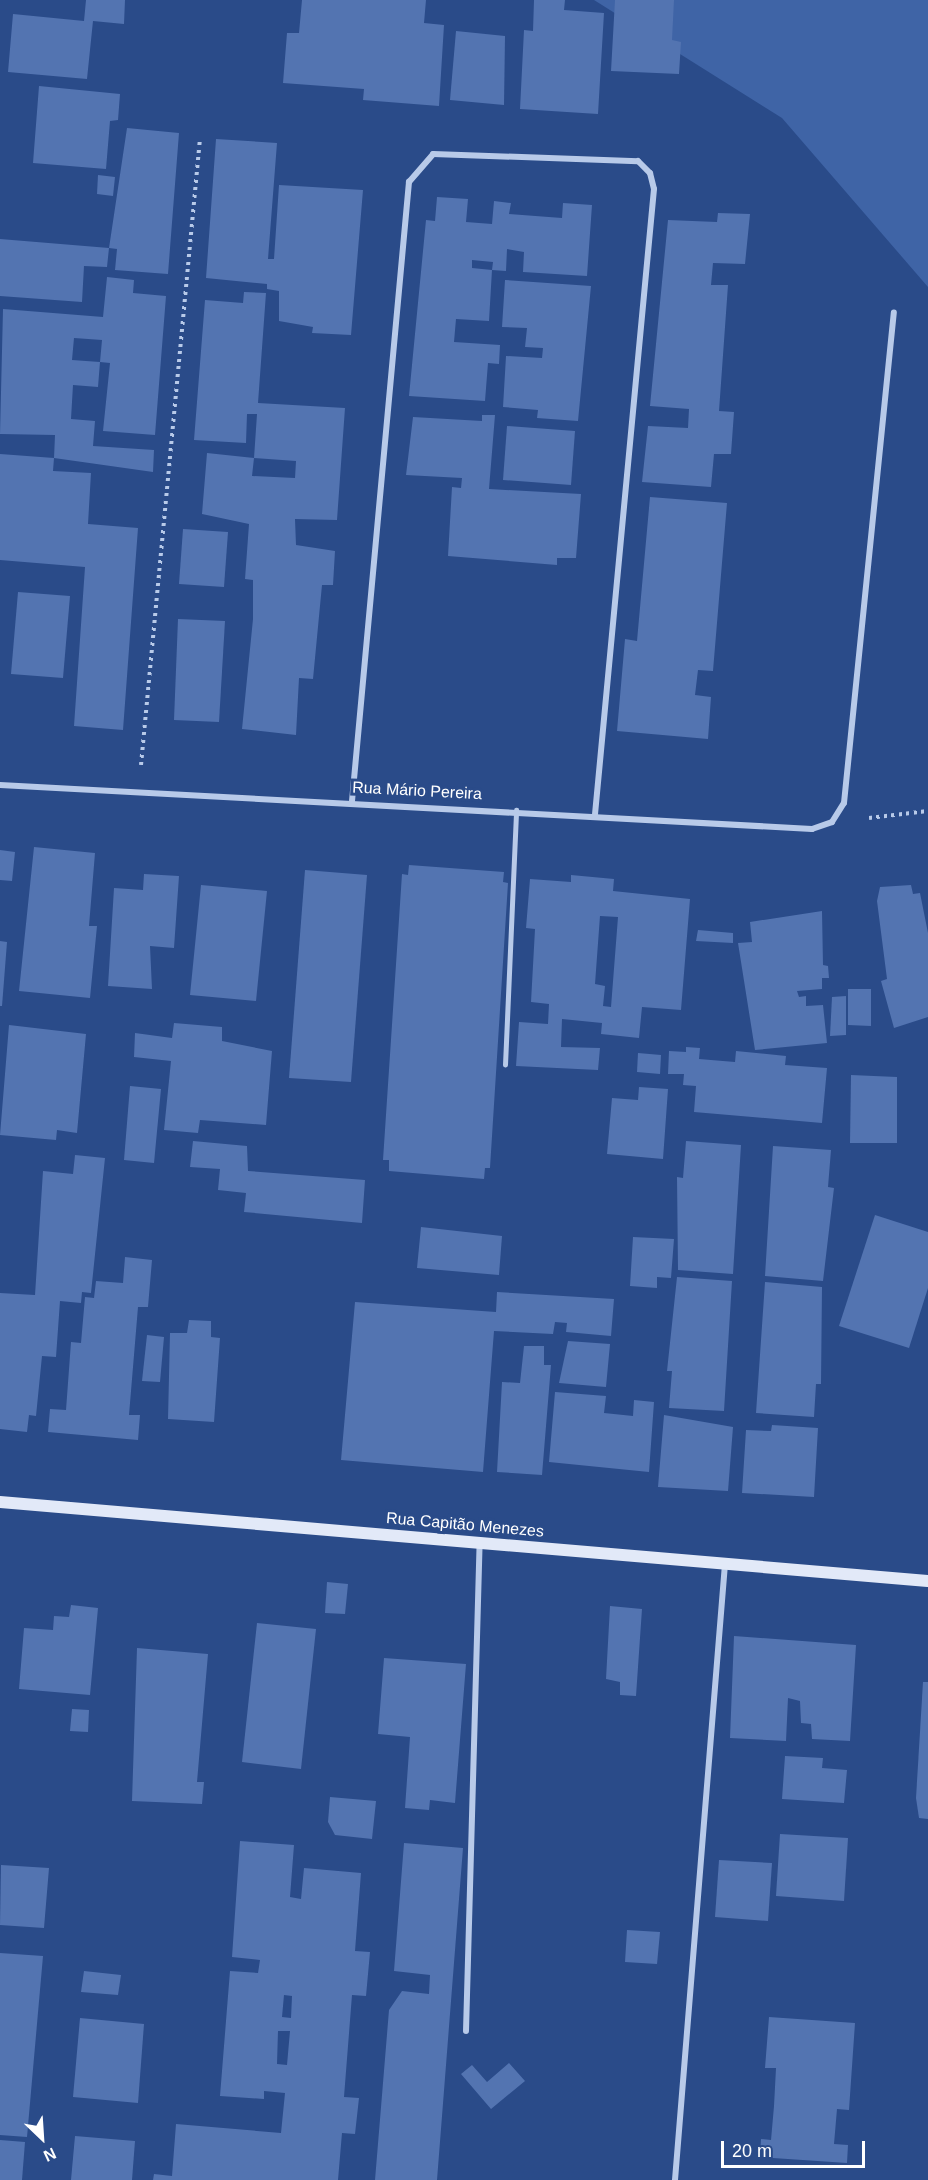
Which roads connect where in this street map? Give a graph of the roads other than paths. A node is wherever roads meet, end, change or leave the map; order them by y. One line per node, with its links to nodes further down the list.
1 (894, 313): 5 (street, Rua Mário Pereira)
2 (0, 785): 3 (street, Rua Mário Pereira)
3 (352, 801): 4 (street, Rua Mário Pereira); 5 (street)
4 (516, 810): 5 (street, Rua Mário Pereira); 6 (lane)
5 (595, 814)
6 (505, 1065)
7 (0, 1502): 8 (street, Rua Capitão Menezes)
8 (480, 1543): 9 (street, Rua Capitão Menezes); 11 (street)
9 (725, 1564): 10 (street, Rua Capitão Menezes); 12 (street)
10 (928, 1581)
11 (466, 2031)
12 (675, 2180)

